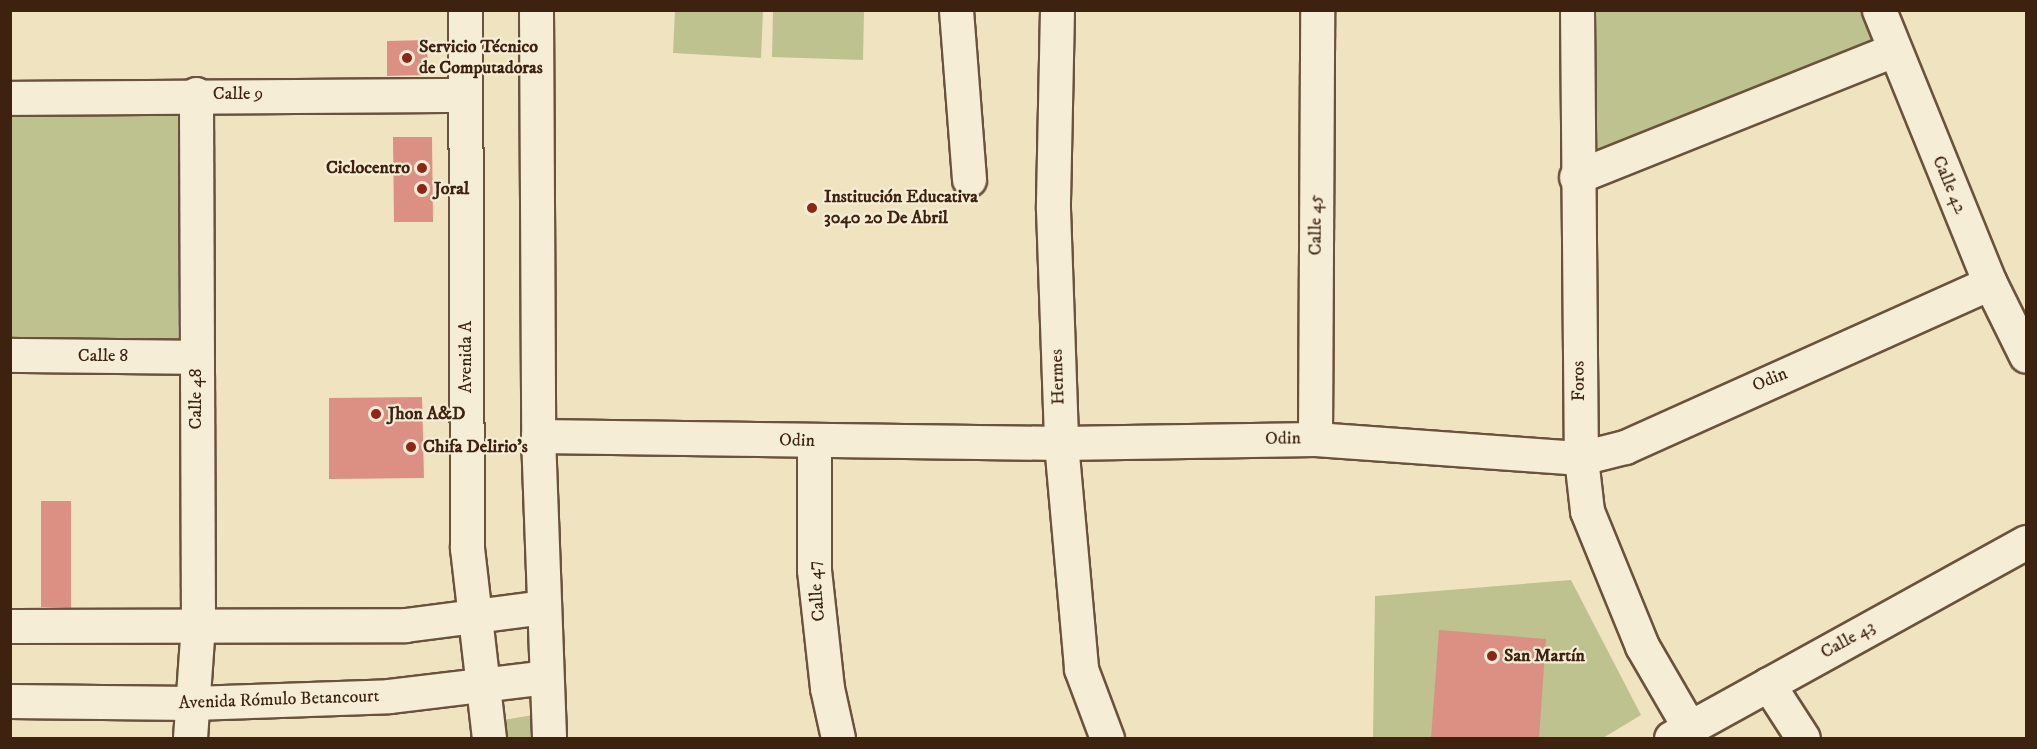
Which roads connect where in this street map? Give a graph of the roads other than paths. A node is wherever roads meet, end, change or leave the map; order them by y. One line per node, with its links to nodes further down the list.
1 (465, 10): 10 (street, Avenida A)
2 (536, 10): 18 (street)
3 (956, 10): 13 (street)
4 (1057, 10): 21 (street, Hermes)
5 (1317, 10): 19 (street, Calle 45)
6 (1577, 10): 12 (street, Foros)
7 (1879, 10): 8 (street, Calle 42)
8 (1893, 50): 12 (street); 14 (street, Calle 42)
9 (196, 94): 10 (street, Calle 9); 11 (street, Calle 9); 17 (street, Calle 48)
10 (465, 95): 25 (street, Avenida A)
11 (10, 98)
12 (1575, 177): 22 (street, Foros)
13 (969, 180)
14 (1990, 283): 16 (street, Calle 42); 22 (street, Odin)
15 (10, 355): 17 (street, Calle 8)
16 (2026, 356)
17 (196, 357): 26 (street, Calle 48)
18 (538, 436): 20 (street, Odin); 24 (street)
19 (1315, 439): 21 (street, Odin); 22 (street, Odin)
20 (814, 442): 21 (street, Odin); 37 (street, Calle 47)
21 (1060, 443): 38 (street, Hermes)
22 (1581, 458): 33 (street, Foros)
23 (2026, 542): 30 (street, Calle 43)
24 (543, 607): 25 (street); 28 (street)
25 (474, 616): 26 (street); 29 (street, Avenida A)
26 (198, 625): 27 (street); 32 (street, Calle 48)
27 (10, 626)
28 (546, 677): 29 (street, Avenida Rómulo Betancourt); 36 (street)
29 (480, 684): 32 (street, Avenida Rómulo Betancourt); 35 (street, Avenida A)
30 (1768, 684): 33 (street, Calle 43); 39 (street)
31 (10, 701): 32 (street, Avenida Rómulo Betancourt)
32 (193, 703): 34 (street, Calle 48)
33 (1680, 733)
34 (190, 738)
35 (489, 738)
36 (549, 738)
37 (838, 738)
38 (1107, 738)
39 (1803, 738)

